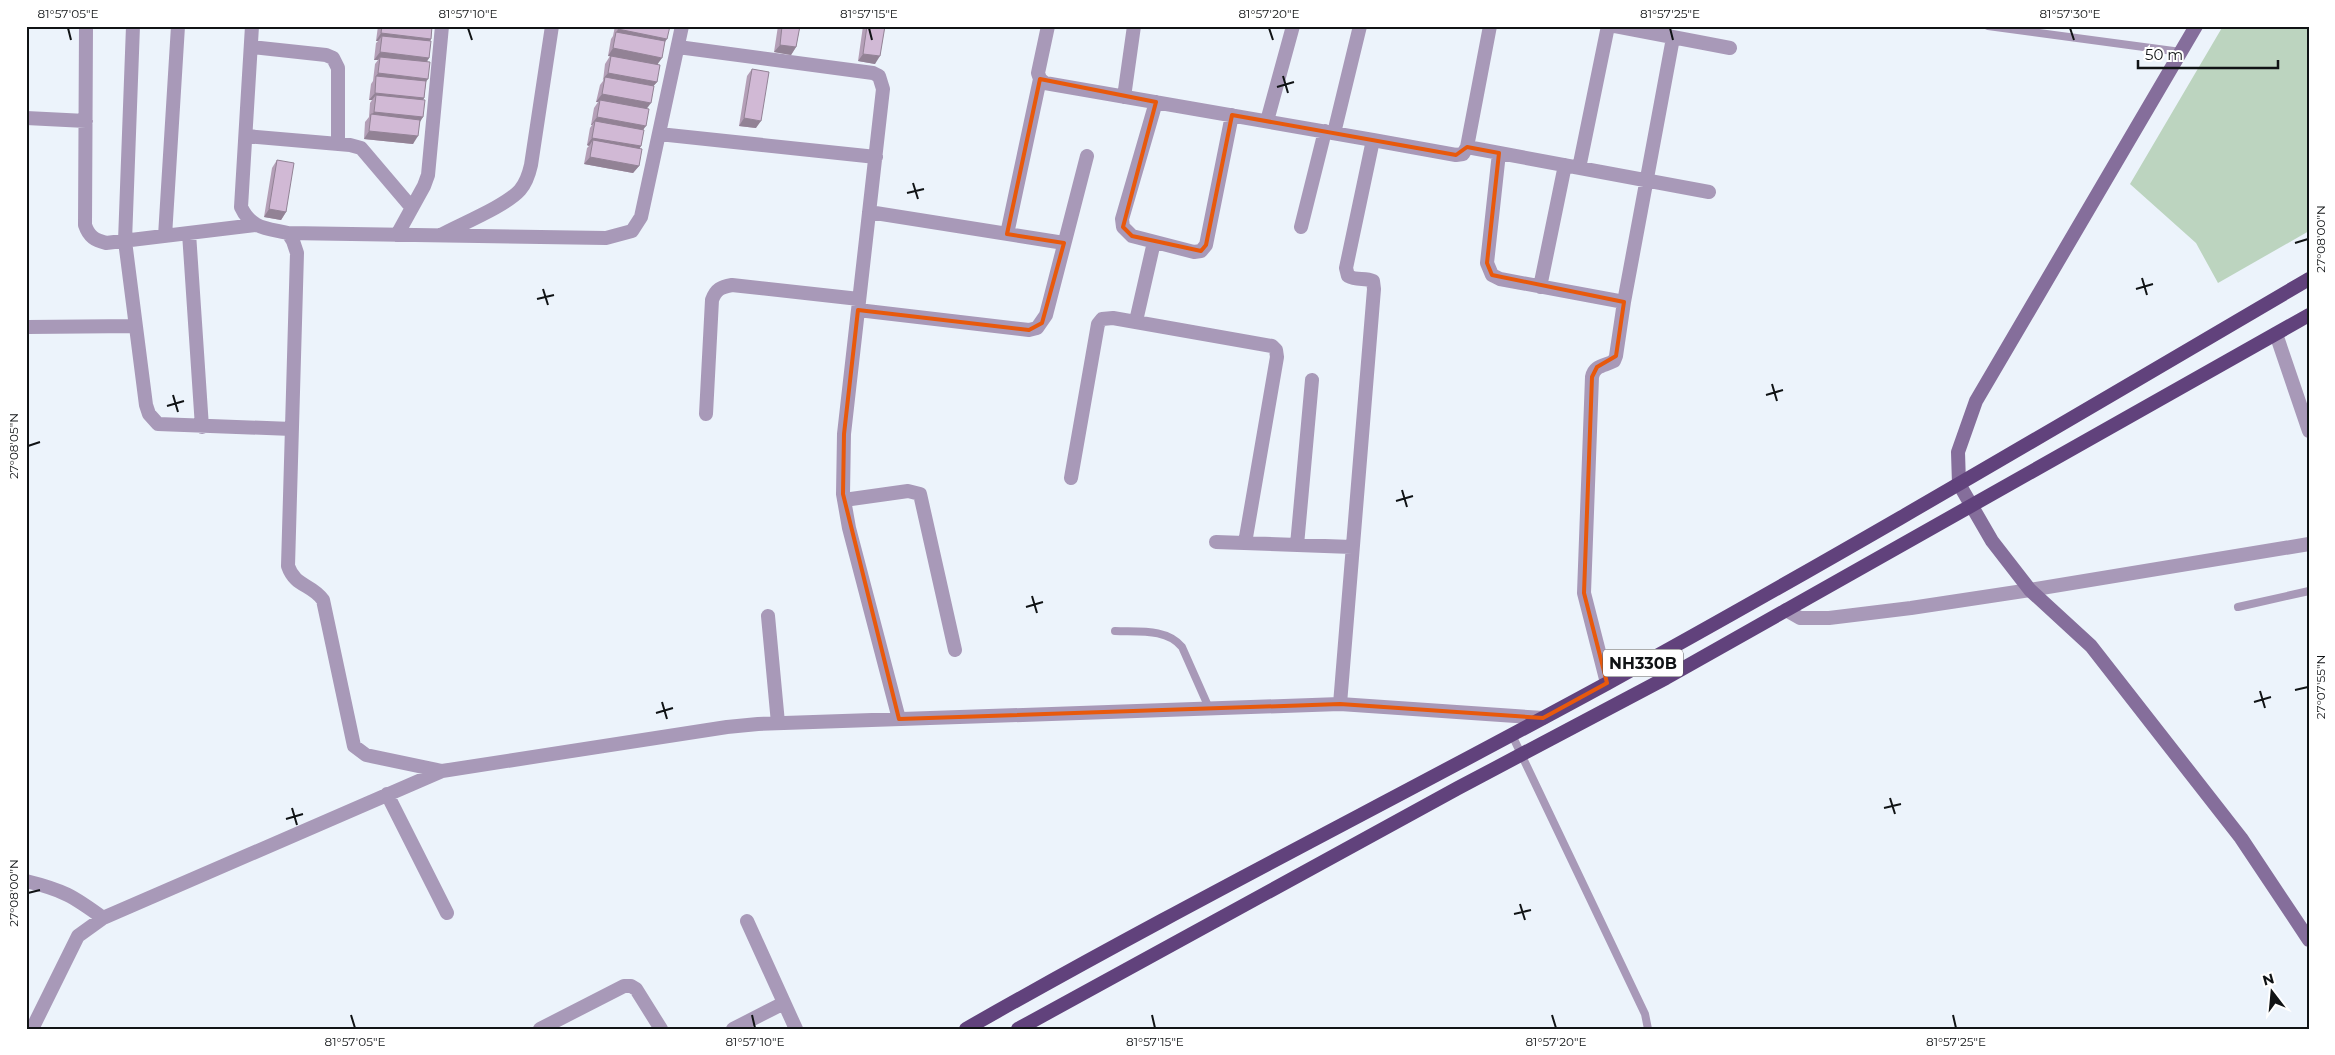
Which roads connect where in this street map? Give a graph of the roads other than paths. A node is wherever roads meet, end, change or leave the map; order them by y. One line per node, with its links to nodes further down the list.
1 (86, 26): 27 (street)
2 (133, 26): 52 (street)
3 (178, 26): 51 (street)
4 (252, 26): 18 (street)
5 (442, 26): 42 (street)
6 (552, 26): 50 (street)
7 (682, 26): 19 (street)
8 (1048, 26): 22 (street)
9 (1134, 26): 23 (street)
10 (1293, 26): 28 (street)
11 (1360, 26): 29 (street)
12 (1490, 26): 34 (street)
13 (1608, 26): 39 (street)
14 (1615, 26): 17 (street)
15 (1988, 26): 21 (lane)
16 (2196, 26): 21 (main road)
17 (1673, 38): 20 (street); 40 (street)
18 (251, 47): 31 (street); 33 (street)
19 (678, 47): 30 (street); 37 (street)
20 (1730, 48)
21 (2181, 52): 70 (main road)
22 (1040, 79): 23 (street); 48 (street)
23 (1124, 97): 24 (street)
24 (1156, 102): 25 (street); 53 (street)
25 (1232, 115): 28 (street); 53 (street)
26 (26, 118): 27 (street)
27 (86, 121): 52 (street)
28 (1267, 121): 29 (street)
29 (1330, 132): 32 (street); 45 (street)
30 (659, 134): 37 (street); 50 (street)
31 (246, 136): 33 (street); 44 (street)
32 (1373, 140): 34 (street); 77 (street)
33 (338, 144): 42 (street)
34 (1467, 147): 35 (street)
35 (1499, 153): 38 (street); 56 (street)
36 (1087, 156): 54 (street)
37 (876, 157): 43 (street)
38 (1565, 165): 39 (street); 56 (street)
39 (1579, 168): 40 (street)
40 (1646, 180): 41 (street); 57 (street)
41 (1709, 192)
42 (412, 208): 49 (street)
43 (869, 212): 48 (street); 58 (street)
44 (255, 225): 46 (street); 47 (street)
45 (1301, 227)
46 (189, 233): 51 (street); 66 (street)
47 (288, 233): 49 (street); 67 (street)
48 (1007, 234): 54 (street)
49 (397, 235): 50 (street)
50 (440, 235)
51 (164, 236): 52 (street)
52 (125, 241): 61 (street)
53 (1154, 242): 60 (street)
54 (1064, 243): 58 (street)
55 (2309, 279): 70 (highway, NH330B)
56 (1540, 287): 57 (street)
57 (1624, 302): 85 (street)
58 (859, 305): 65 (street); 71 (street)
59 (2309, 315): 63 (highway, NH330B)
60 (1136, 321): 69 (street); 74 (street)
61 (136, 326): 62 (street); 66 (street)
62 (28, 327)
63 (2276, 334): 68 (street); 72 (highway, NH330B)
64 (1312, 380): 76 (street)
65 (706, 414)
66 (202, 427): 67 (street)
67 (292, 429): 93 (street)
68 (2309, 431)
69 (1071, 478)
70 (1959, 484): 72 (main road); 85 (highway, NH330B)
71 (844, 500): 84 (street); 89 (street)
72 (1972, 506): 78 (main road); 81 (highway, NH330B)
73 (1216, 542): 74 (street)
74 (1245, 543): 76 (street)
75 (2309, 544): 78 (street)
76 (1297, 545): 77 (street)
77 (1352, 547): 86 (street)
78 (2030, 590): 81 (street); 99 (main road)
79 (2309, 591): 80 (lane)
80 (2238, 607)
81 (1786, 610): 92 (highway, NH330B)
82 (768, 616): 90 (street)
83 (1115, 631): 87 (lane)
84 (955, 650)
85 (1608, 683): 88 (highway, NH330B)
86 (1340, 704): 87 (street); 88 (street)
87 (1209, 708): 89 (street)
88 (1543, 718): 91 (highway, NH330B)
89 (898, 719): 90 (street)
90 (778, 723): 93 (street)
91 (1512, 735): 92 (lane); 106 (highway, NH330B)
92 (1522, 754): 107 (highway, NH330B); 108 (lane)
93 (442, 770): 94 (street)
94 (388, 794): 96 (street); 97 (street)
95 (26, 881): 97 (street)
96 (447, 913)
97 (103, 918): 101 (street)
98 (747, 921): 100 (street)
99 (2309, 940)
100 (784, 1003): 104 (street); 105 (street)
101 (32, 1029)
102 (540, 1029): 103 (street)
103 (661, 1029)
104 (733, 1029)
105 (796, 1029)
106 (966, 1029)
107 (1018, 1029)
108 (1648, 1029)

